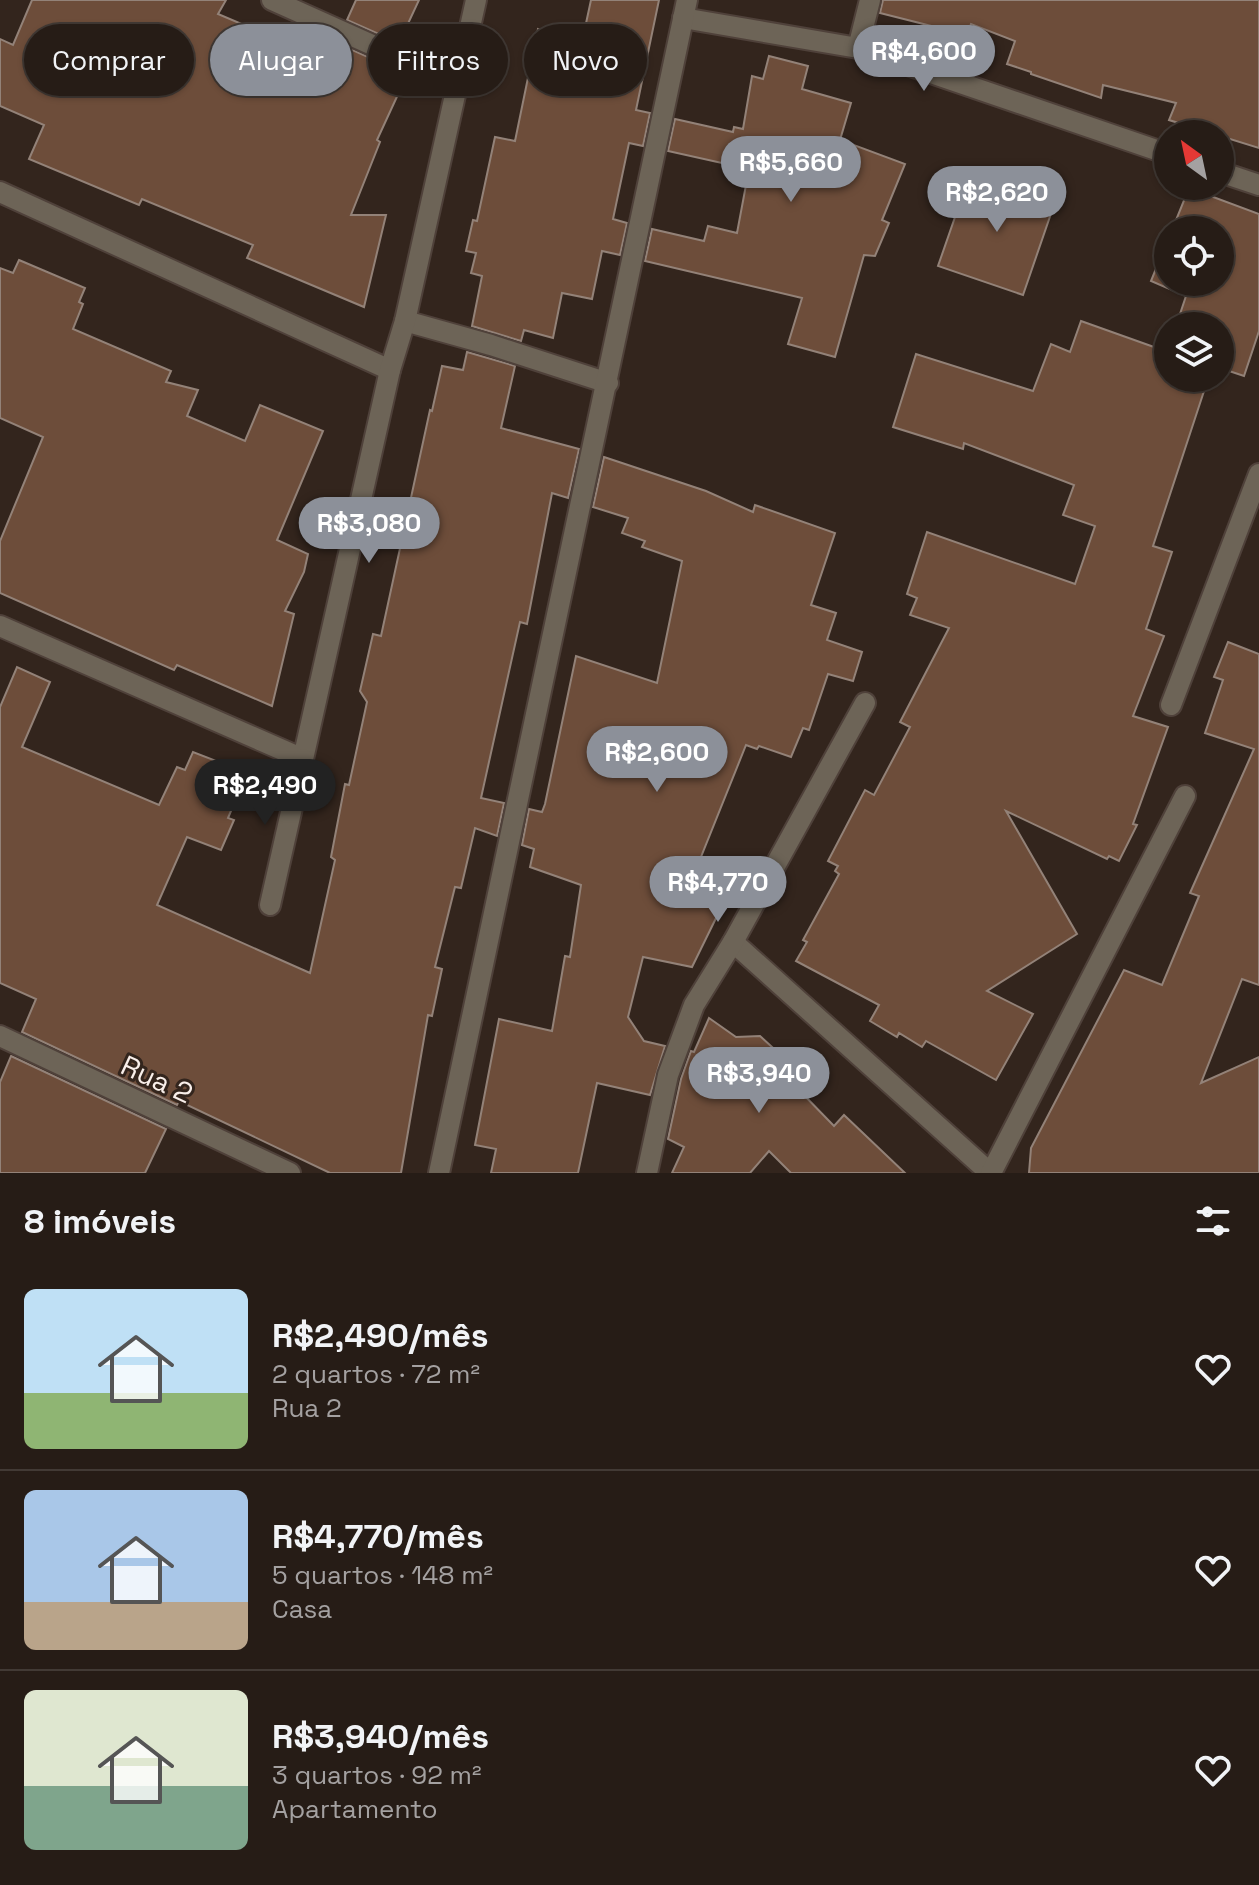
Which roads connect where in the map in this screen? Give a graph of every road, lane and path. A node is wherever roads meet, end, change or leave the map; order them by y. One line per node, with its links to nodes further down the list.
1 (272, 0): 6 (street)
2 (476, 0): 5 (street)
3 (870, 0): 7 (street)
4 (685, 9): 7 (street); 15 (street)
5 (471, 24)
6 (368, 43)
7 (858, 48): 9 (street)
8 (454, 96): 13 (street)
9 (1154, 149)
10 (1234, 177): 11 (street)
11 (1259, 185)
12 (0, 192): 14 (street)
13 (405, 321): 14 (street); 15 (street)
14 (390, 370): 20 (street)
15 (608, 383): 26 (street)
16 (1259, 474): 19 (street)
17 (0, 626): 20 (street)
18 (865, 703): 23 (street)
19 (1171, 705)
20 (303, 759): 22 (street)
21 (1185, 796): 28 (street)
22 (270, 905)
23 (733, 942): 27 (street); 28 (street)
24 (0, 1036): 25 (street, Rua 2)
25 (290, 1173)
26 (439, 1173)
27 (647, 1173)
28 (990, 1173)

